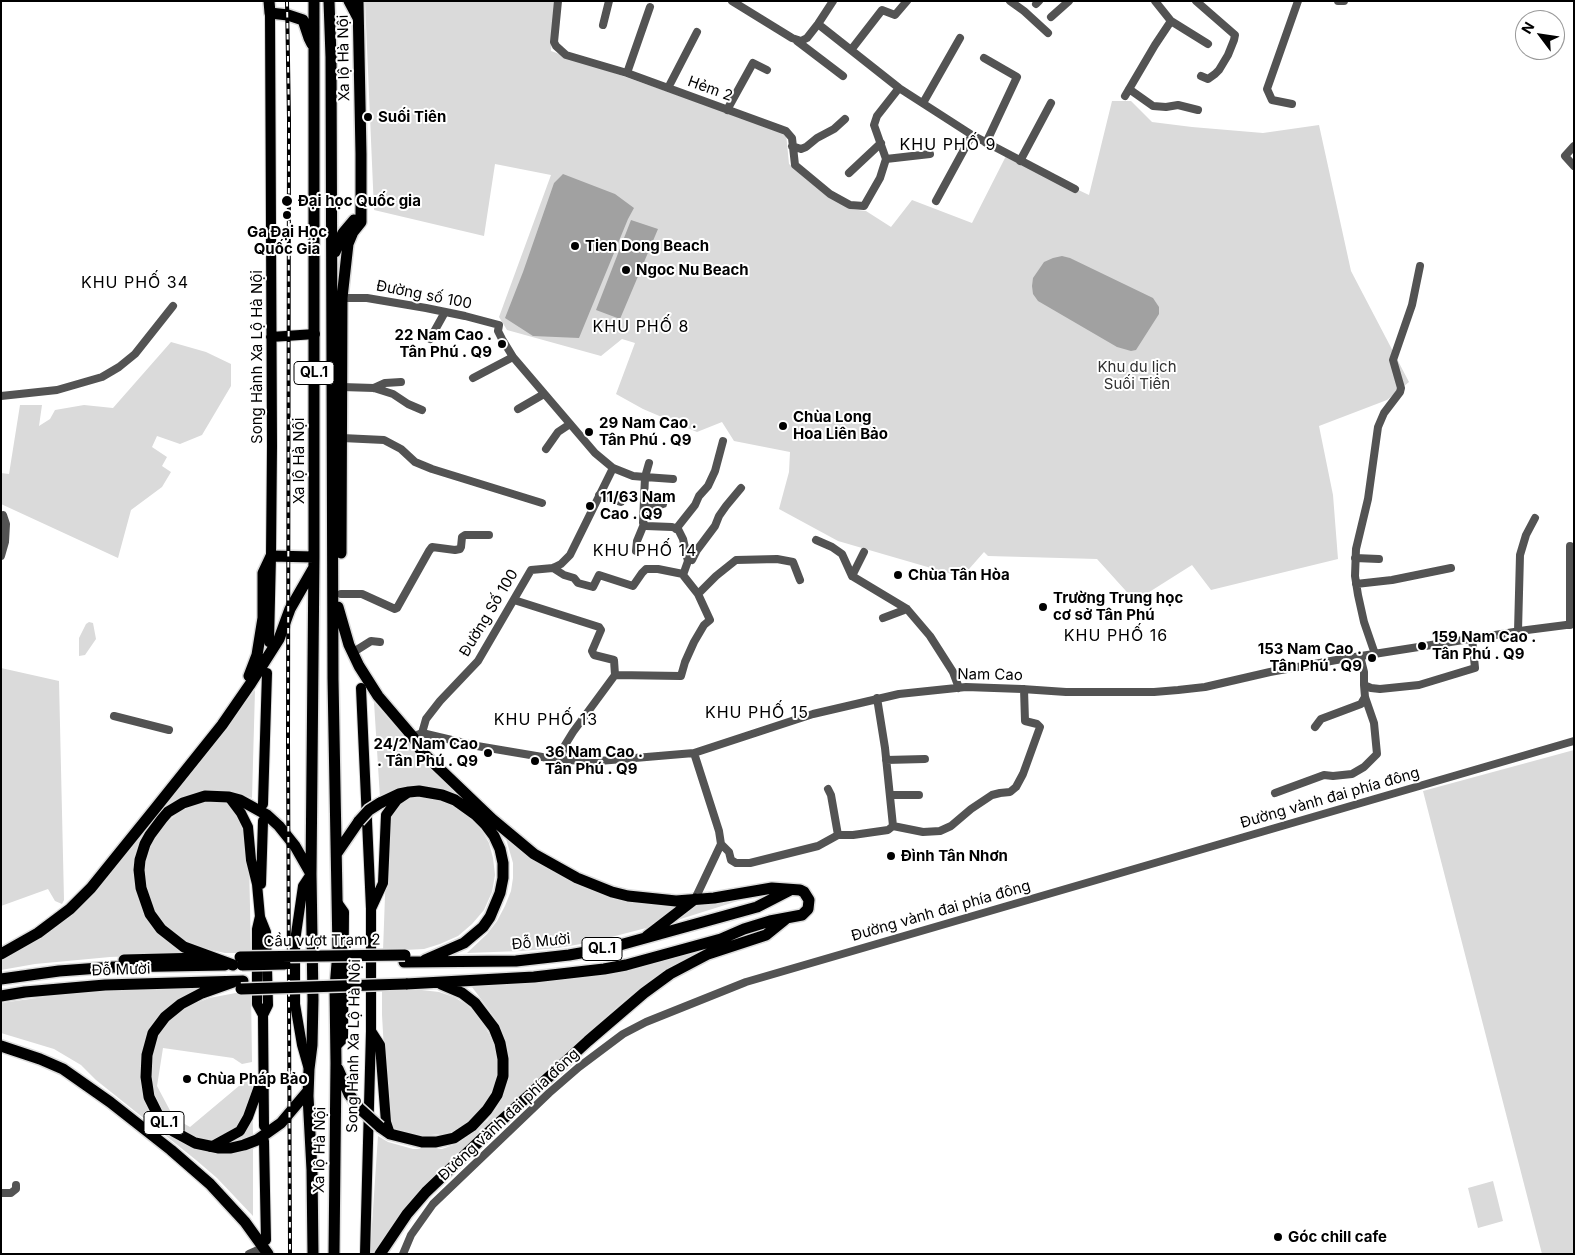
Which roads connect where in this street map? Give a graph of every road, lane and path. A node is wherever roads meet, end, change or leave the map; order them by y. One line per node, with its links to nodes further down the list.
1 (314, 1): 29 (highway, Xa lộ Hà Nội / QL.1)
2 (329, 1): 57 (highway, Xa lộ Hà Nội / QL.1)
3 (349, 1): 20 (highway)
4 (358, 1): 20 (highway, Xa lộ Hà Nội / QL.1)
5 (558, 1): 33 (street, Hẻm 2)
6 (609, 1): 23 (street)
7 (732, 1): 27 (street)
8 (833, 1): 22 (street)
9 (907, 1): 30 (street)
10 (1010, 1): 25 (street)
11 (1069, 1): 19 (street)
12 (1155, 1): 21 (street)
13 (1196, 1): 35 (street)
14 (1298, 1): 40 (street)
15 (1338, 1): 16 (street)
16 (1344, 1)
17 (270, 7): 29 (highway, Xa lộ Hà Nội / QL.1); 63 (main road, Song Hành Xa Lộ Hà Nội)
18 (650, 7): 33 (street)
19 (1050, 17)
20 (359, 19): 56 (highway, Xa lộ Hà Nội / QL.1)
21 (1171, 21): 28 (street); 42 (street)
22 (818, 24): 27 (street); 30 (street)
23 (603, 25)
24 (697, 32): 36 (street)
25 (1048, 34)
26 (960, 38): 38 (street)
27 (797, 41): 34 (street)
28 (1208, 44)
29 (315, 47): 62 (highway, Xa lộ Hà Nội / QL.1)
30 (850, 50): 37 (street)
31 (984, 58): 46 (street)
32 (767, 70): 41 (street)
33 (627, 73): 36 (street, Hẻm 2)
34 (843, 76)
35 (1201, 76)
36 (668, 88): 41 (street, Hẻm 2)
37 (899, 88): 38 (street); 45 (street)
38 (923, 103): 44 (street)
39 (1050, 104): 51 (street)
40 (1292, 104)
41 (728, 110): 47 (street, Hẻm 2)
42 (1198, 110)
43 (845, 119): 47 (street)
44 (972, 136): 46 (street); 55 (street)
45 (881, 143): 50 (street); 53 (street)
46 (986, 143): 51 (street)
47 (792, 146): 50 (street, Hẻm 2)
48 (1574, 146): 52 (street)
49 (930, 154): 50 (street)
50 (886, 159)
51 (1020, 161): 54 (street)
52 (1574, 166)
53 (849, 173)
54 (1075, 189)
55 (936, 201)
56 (361, 212): 57 (highway); 59 (highway, Xa lộ Hà Nội / QL.1)
57 (332, 263): 59 (highway, Xa lộ Hà Nội / QL.1)
58 (1420, 266): 101 (street)
59 (337, 298): 61 (street, Đường số 100); 68 (highway, Xa lộ Hà Nội / QL.1); 90 (highway, Xa lộ Hà Nội / QL.1)
60 (173, 306): 71 (street)
61 (445, 312): 64 (street); 65 (street, Đường số 100)
62 (314, 334): 63 (main road); 104 (highway, Xa lộ Hà Nội / QL.1)
63 (272, 337): 100 (main road, Song Hành Xa Lộ Hà Nội)
64 (430, 339)
65 (513, 357): 66 (street); 70 (street)
66 (474, 378)
67 (401, 382): 69 (street)
68 (342, 387): 69 (street); 75 (highway, Xa lộ Hà Nội / QL.1)
69 (374, 388): 73 (street)
70 (544, 394): 72 (street); 74 (street)
71 (1, 396)
72 (518, 409)
73 (422, 410)
74 (570, 424): 77 (street); 79 (street)
75 (342, 438): 83 (highway, Xa lộ Hà Nội / QL.1); 86 (street)
76 (723, 441): 93 (street)
77 (546, 449)
78 (649, 463): 80 (street)
79 (613, 468): 80 (street); 84 (street, Đường Số 100)
80 (645, 477): 81 (street); 87 (street)
81 (673, 479)
82 (741, 488): 103 (street)
83 (342, 496): 90 (highway); 111 (highway, Xa lộ Hà Nội / QL.1)
84 (599, 496): 85 (street); 105 (street, Đường Số 100)
85 (621, 502)
86 (542, 503)
87 (644, 503): 88 (street); 92 (street)
88 (662, 504)
89 (3, 515): 99 (street)
90 (334, 515): 111 (highway, Xa lộ Hà Nội / QL.1)
91 (1535, 518): 118 (street)
92 (644, 524): 93 (street); 97 (street)
93 (676, 529): 103 (street)
94 (489, 535): 111 (street)
95 (816, 540): 108 (street)
96 (1570, 546): 117 (street)
97 (636, 550)
98 (864, 552): 108 (street)
99 (1, 556)
100 (271, 556): 104 (highway); 120 (main road, Song Hành Xa Lộ Hà Nội); 134 (highway)
101 (1355, 558): 102 (street); 110 (street)
102 (1379, 559)
103 (690, 560): 107 (street)
104 (314, 562): 134 (highway, QL.1); 157 (highway, Xa lộ Hà Nội)
105 (553, 568): 107 (street); 113 (street, Đường Số 100)
106 (1451, 568): 110 (street)
107 (683, 574): 112 (street)
108 (852, 576): 114 (street)
109 (800, 580): 112 (street)
110 (1356, 584): 123 (street)
111 (337, 594): 115 (highway); 127 (highway, Xa lộ Hà Nội / QL.1)
112 (698, 594): 126 (street)
113 (514, 600): 126 (street); 138 (street, Đường Số 100)
114 (907, 608): 116 (street); 130 (street)
115 (341, 618): 122 (highway); 127 (highway, Xa lộ Hà Nội / QL.1)
116 (883, 618)
117 (1572, 624): 118 (street, Nam Cao)
118 (1518, 631): 119 (street, Nam Cao)
119 (1472, 638): 123 (street, Nam Cao); 128 (street)
120 (268, 642)
121 (380, 642): 122 (street)
122 (352, 653): 138 (highway)
123 (1375, 654): 124 (street, Nam Cao)
124 (1360, 656): 128 (street); 131 (street, Nam Cao)
125 (267, 673): 151 (main road)
126 (615, 675): 143 (street)
127 (333, 679): 156 (highway, Xa lộ Hà Nội / QL.1)
128 (1364, 685): 132 (street)
129 (361, 688): 161 (main road, Song Hành Xa Lộ Hà Nội)
130 (959, 688): 131 (street, Nam Cao); 133 (street, Nam Cao)
131 (1024, 689): 153 (street)
132 (1365, 697): 136 (street); 147 (street)
133 (877, 698): 141 (street, Nam Cao); 144 (street)
134 (240, 699): 139 (highway, QL.1)
135 (114, 716): 137 (street)
136 (1315, 727)
137 (169, 730)
138 (417, 735): 143 (street, Nam Cao); 160 (highway)
139 (213, 737): 167 (highway, QL.1); 168 (highway, QL.1)
140 (1574, 741): 201 (street, Đường vành đai phía đông)
141 (694, 753): 143 (street, Nam Cao); 155 (street)
142 (925, 759): 144 (street)
143 (560, 760)
144 (886, 760): 150 (street)
145 (828, 789): 154 (street)
146 (409, 792): 156 (highway, QL.1, bridge); 161 (main road); 169 (highway, QL.1)
147 (1275, 793)
148 (919, 795): 150 (street)
149 (229, 796): 157 (highway, QL.1); 162 (main road); 170 (highway, QL.1)
150 (890, 796): 153 (street)
151 (263, 804)
152 (263, 821): 162 (main road)
153 (893, 826): 154 (street)
154 (838, 835): 155 (street)
155 (721, 844): 160 (street)
156 (337, 853): 184 (highway, Xa lộ Hà Nội / QL.1)
157 (311, 874): 185 (highway, Xa lộ Hà Nội); 185 (main road, Xa lộ Hà Nội)
158 (779, 889): 159 (highway, Đỗ Mười / QL.1); 160 (highway); 165 (highway, Đỗ Mười / QL.1)
159 (791, 889): 163 (highway, Đỗ Mười / QL.1); 166 (highway, Đỗ Mười / QL.1)
160 (695, 899): 165 (highway)
161 (370, 910): 181 (main road, Song Hành Xa Lộ Hà Nội)
162 (260, 917): 186 (main road)
163 (787, 918): 164 (highway, Đỗ Mười / QL.1); 200 (highway)
164 (744, 929): 175 (highway, Đỗ Mười / QL.1); 178 (highway, Đỗ Mười / QL.1)
165 (655, 930): 166 (highway); 169 (highway, Đỗ Mười / QL.1)
166 (641, 940): 173 (highway, Đỗ Mười / QL.1)
167 (1, 949)
168 (1, 954)
169 (437, 955): 171 (highway, Đỗ Mười / QL.1); 173 (highway, QL.1)
170 (212, 958): 172 (highway, Đỗ Mười / QL.1); 174 (highway, Đỗ Mười / QL.1)
171 (405, 959): 172 (highway, Cầu vượt Trạm 2 / QL.1, bridge); 173 (highway, Đỗ Mười / QL.1)
172 (238, 962): 176 (highway, Đỗ Mười / QL.1)
173 (420, 962)
174 (1, 975)
175 (421, 977): 177 (highway, Đỗ Mười / QL.1); 178 (highway, QL.1)
176 (1, 979)
177 (405, 981): 178 (highway, Đỗ Mười / QL.1); 179 (highway, QL.1)
178 (437, 982): 189 (highway, QL.1)
179 (239, 984): 180 (highway, Đỗ Mười / QL.1); 191 (highway, QL.1)
180 (1, 996)
181 (371, 1030): 189 (main road); 199 (main road, Song Hành Xa Lộ Hà Nội)
182 (1, 1039): 195 (highway)
183 (1, 1046): 194 (highway)
184 (336, 1063): 189 (highway, QL.1, bridge); 198 (highway, Xa lộ Hà Nội)
185 (309, 1069): 187 (highway, Xa lộ Hà Nội)
186 (263, 1076): 188 (main road); 191 (main road)
187 (308, 1091): 191 (highway, QL.1); 197 (highway, Xa lộ Hà Nội)
188 (264, 1126)
189 (390, 1134)
190 (264, 1141): 195 (main road)
191 (211, 1147)
192 (16, 1185): 193 (street)
193 (1, 1193)
194 (245, 1222): 195 (highway); 196 (main road)
195 (261, 1238): 196 (highway)
196 (259, 1253)
197 (313, 1254)
198 (334, 1254)
199 (365, 1254)
200 (380, 1254)
201 (403, 1254)

